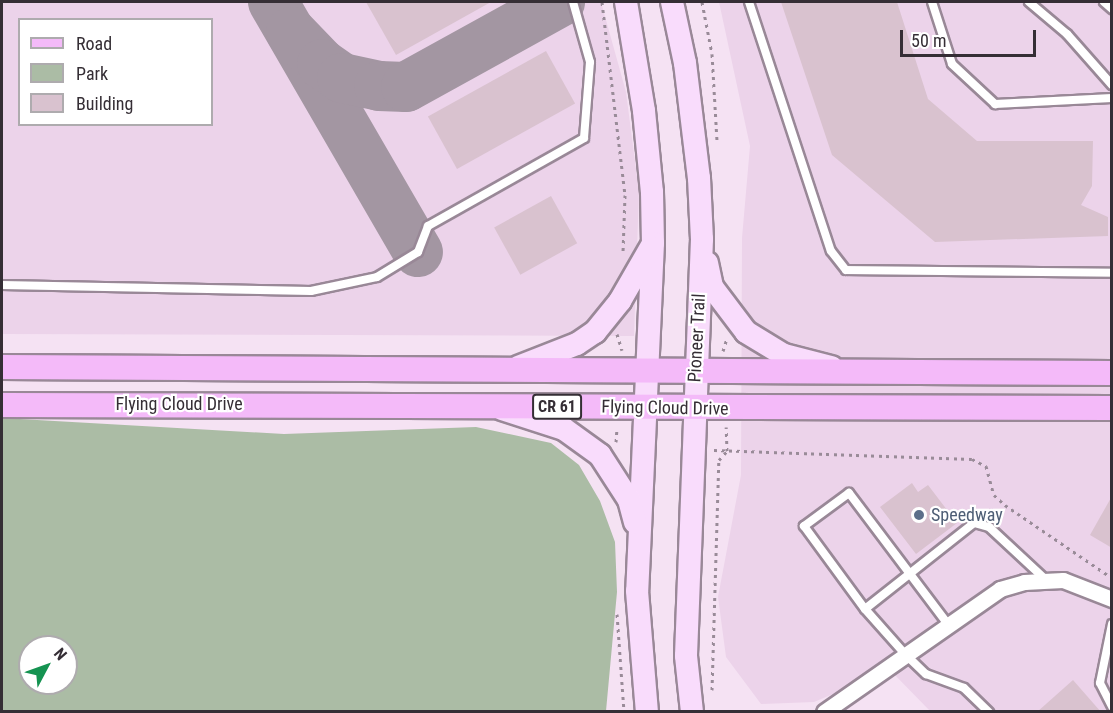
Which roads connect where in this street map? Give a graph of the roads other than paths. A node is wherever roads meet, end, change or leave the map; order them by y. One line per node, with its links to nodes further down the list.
1 (573, 2): 14 (lane)
2 (626, 2): 12 (main road)
3 (672, 2): 11 (main road, Pioneer Trail)
4 (749, 2): 13 (lane)
5 (932, 2): 10 (lane)
6 (1029, 2): 9 (lane)
7 (1104, 2): 8 (lane)
8 (1112, 9)
9 (1112, 85)
10 (1112, 98)
11 (702, 239): 17 (main road, Pioneer Trail); 19 (main road)
12 (653, 243): 16 (main road); 18 (main road)
13 (1112, 273)
14 (2, 285)
15 (2, 367): 16 (main road, Flying Cloud Drive / CR 61)
16 (518, 367): 18 (main road, Flying Cloud Drive / CR 61)
17 (696, 369): 18 (main road, Flying Cloud Drive / CR 61); 19 (main road, Flying Cloud Drive / CR 61); 25 (main road, Pioneer Trail)
18 (645, 370): 23 (main road)
19 (844, 371): 20 (main road, Flying Cloud Drive / CR 61)
20 (1112, 373)
21 (2, 405): 22 (main road, Flying Cloud Drive / CR 61)
22 (498, 407): 23 (main road, Flying Cloud Drive / CR 61); 26 (main road)
23 (644, 407): 25 (main road, Flying Cloud Drive / CR 61); 26 (main road)
24 (1112, 408): 25 (main road, Flying Cloud Drive / CR 61)
25 (692, 409): 36 (main road, Pioneer Trail)
26 (640, 543): 35 (main road)
27 (908, 574): 28 (lane); 30 (lane); 30 (lane); 31 (lane)
28 (1046, 580): 29 (street); 31 (street)
29 (1112, 599)
30 (865, 609): 33 (lane)
31 (947, 623): 33 (street)
32 (1112, 624): 34 (lane)
33 (905, 654): 37 (street); 38 (lane)
34 (1112, 708)
35 (647, 711)
36 (692, 711)
37 (824, 711)
38 (988, 711)

